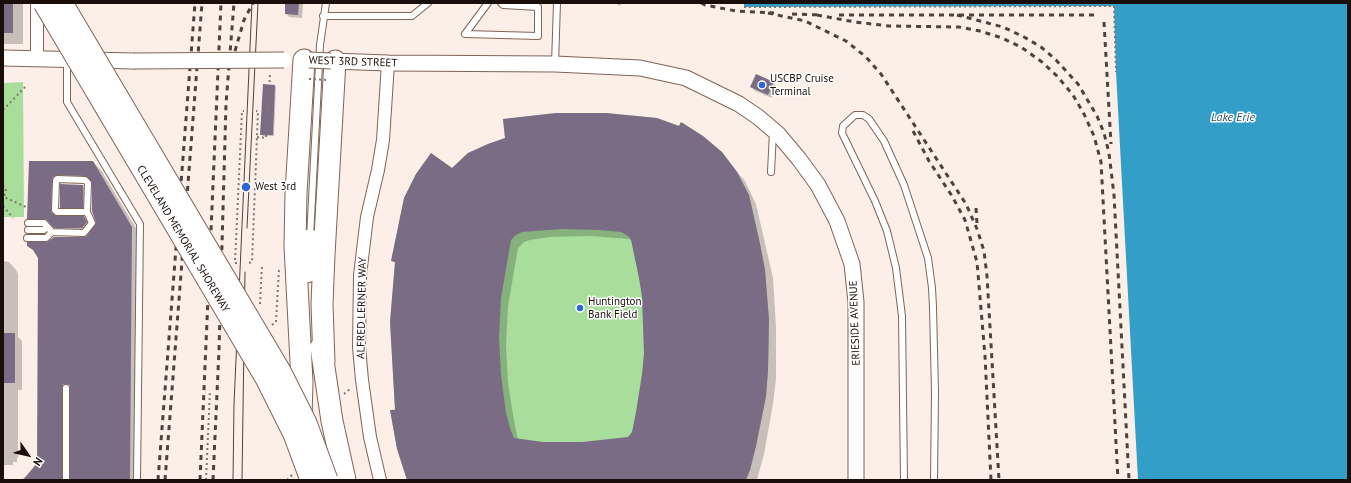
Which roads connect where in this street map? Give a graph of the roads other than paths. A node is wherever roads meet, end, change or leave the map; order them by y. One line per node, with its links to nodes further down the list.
1 (37, 3): 11 (street)
2 (44, 3): 30 (highway, CLEVELAND MEMORIAL SHOREWAY, bridge)
3 (62, 3): 33 (highway, CLEVELAND MEMORIAL SHOREWAY, bridge)
4 (326, 3): 9 (lane)
5 (428, 3): 9 (lane)
6 (488, 3): 7 (lane)
7 (501, 3)
8 (557, 3): 14 (lane)
9 (323, 16): 26 (lane)
10 (3, 58): 11 (street, WEST 3RD STREET)
11 (37, 58): 12 (street, WEST 3RD STREET)
12 (67, 59): 15 (street, WEST 3RD STREET, bridge); 32 (lane)
13 (388, 64): 14 (street, WEST 3RD STREET); 16 (street, WEST 3RD STREET); 35 (street, ALFRED LERNER WAY)
14 (555, 64): 17 (street, WEST 3RD STREET)
15 (302, 65): 16 (street, WEST 3RD STREET, bridge); 28 (highway)
16 (331, 67): 27 (highway)
17 (701, 84): 18 (street, ERIESIDE AVENUE)
18 (773, 130): 19 (lane); 36 (street, ERIESIDE AVENUE)
19 (771, 172)
20 (87, 212): 20 (lane); 24 (lane)
21 (28, 223): 22 (lane)
22 (47, 227): 23 (lane); 24 (lane)
23 (28, 230)
24 (52, 232): 25 (lane)
25 (28, 238)
26 (310, 240): 27 (highway); 28 (highway)
27 (324, 362): 34 (highway)
28 (302, 382): 30 (highway)
29 (66, 388): 31 (lane)
30 (302, 478)
31 (66, 480)
32 (137, 480)
33 (327, 480)
34 (345, 480)
35 (380, 480)
36 (856, 480)
37 (904, 480): 38 (lane)
38 (934, 480)

